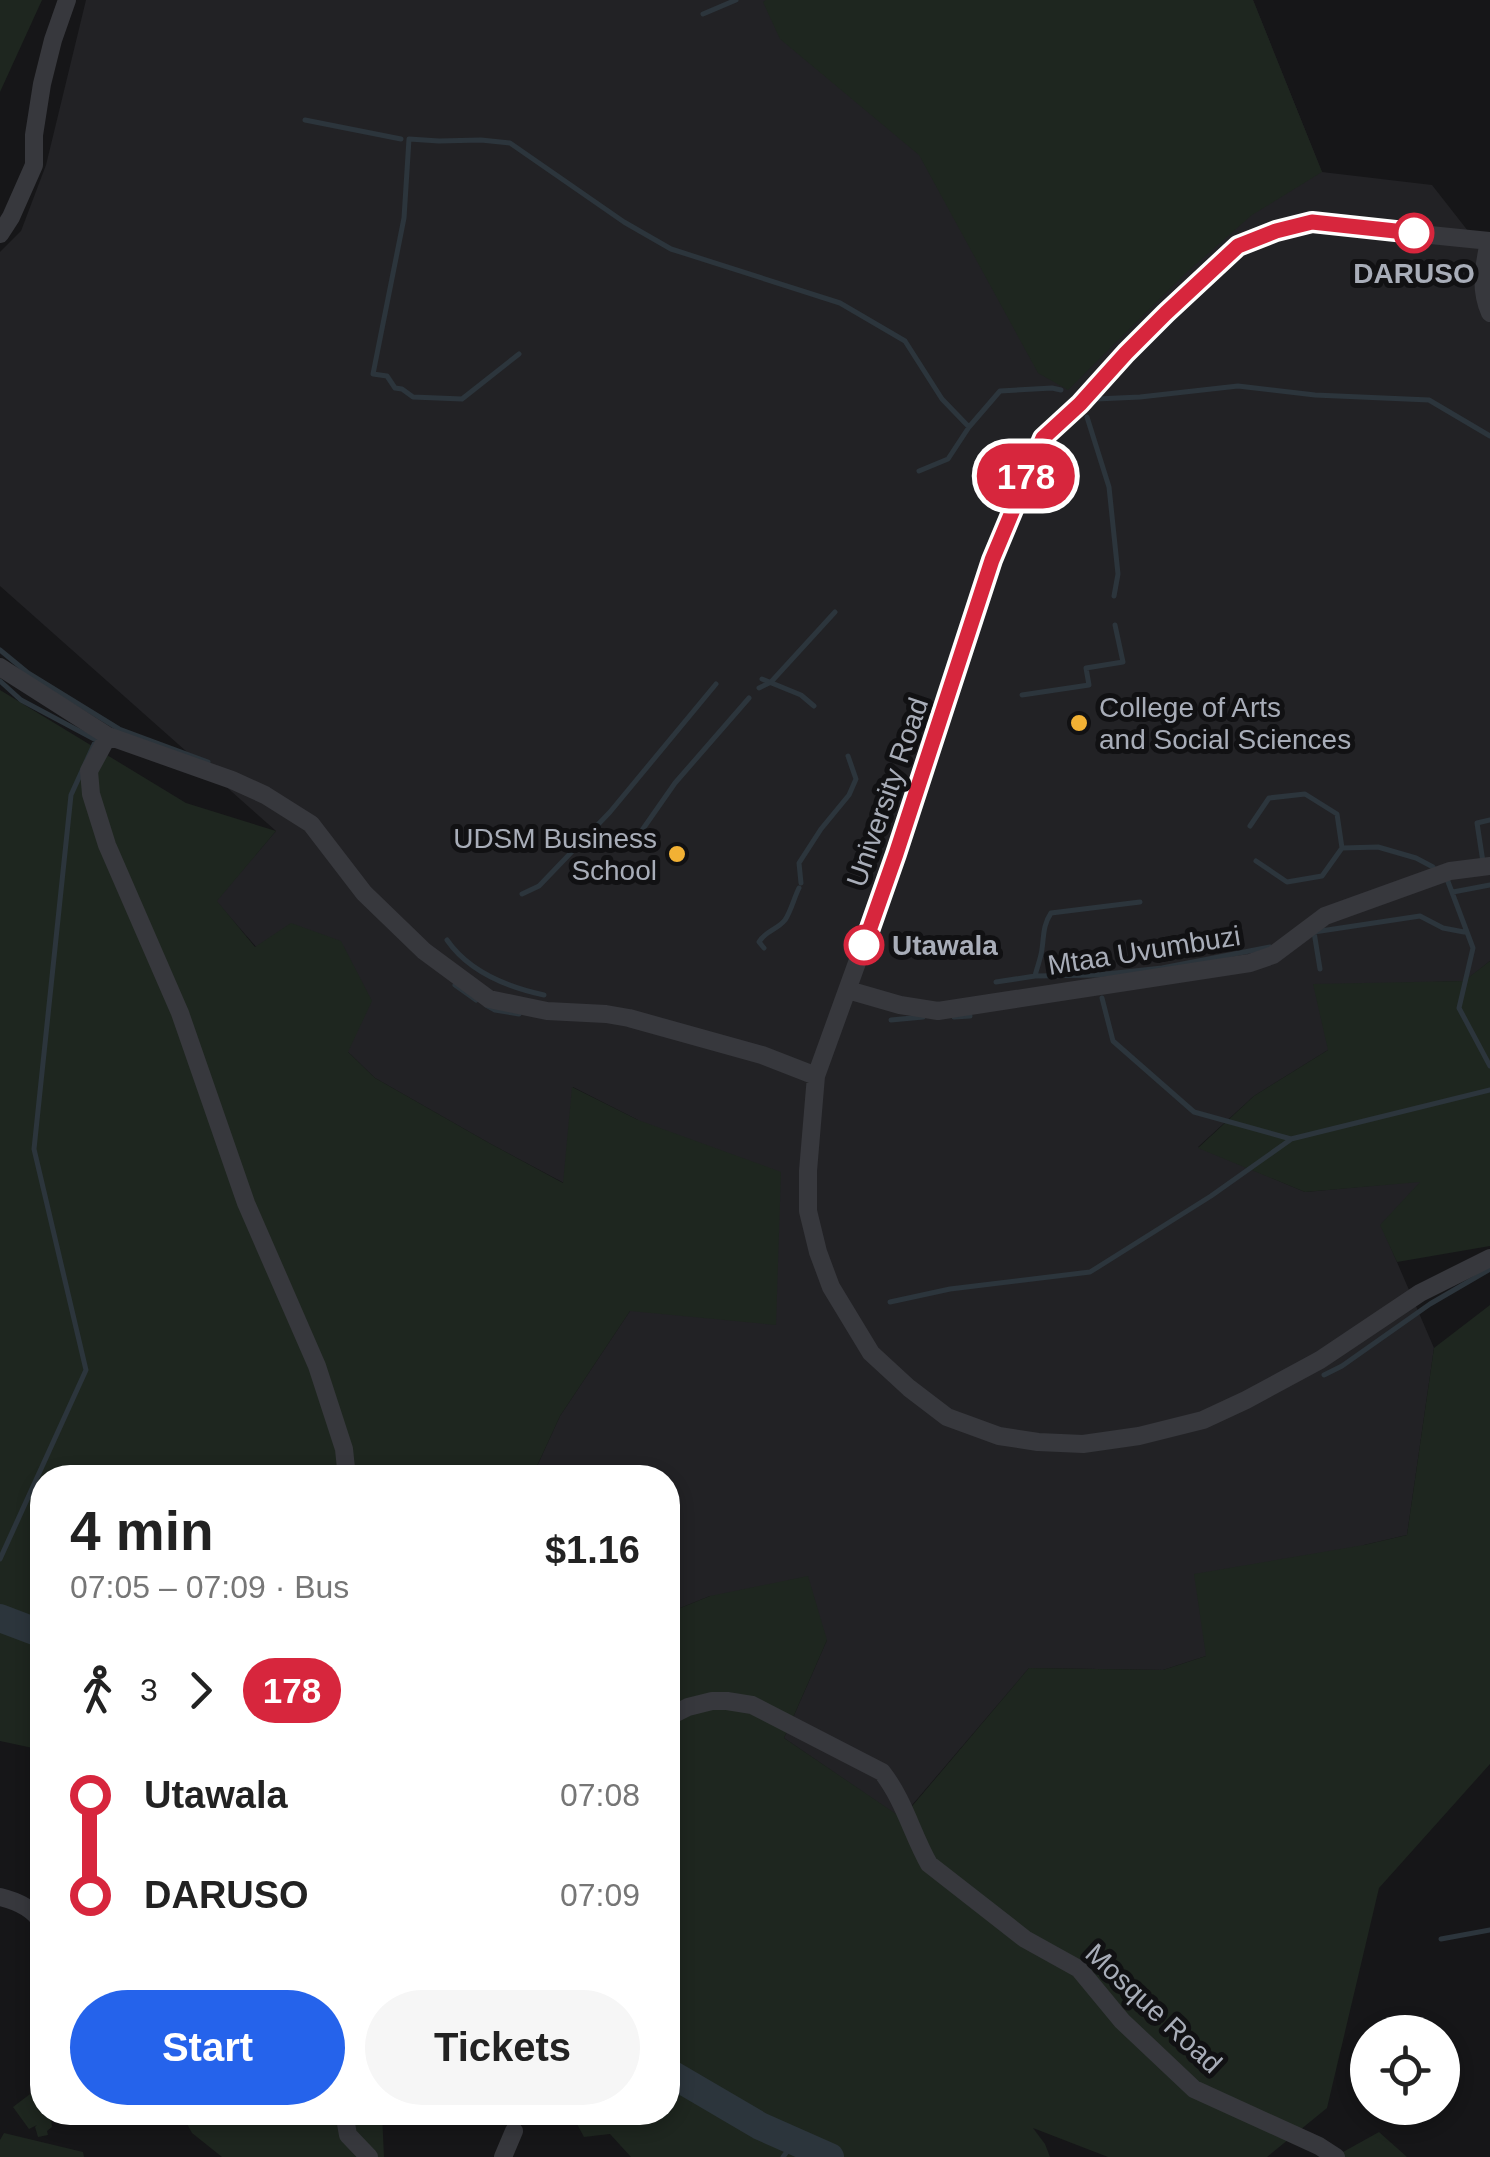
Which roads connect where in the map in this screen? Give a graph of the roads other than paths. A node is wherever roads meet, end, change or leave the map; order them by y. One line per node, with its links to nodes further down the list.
1 (67, 0): 2 (street)
2 (0, 234)
3 (1490, 241): 4 (street); 8 (street, University Road)
4 (1490, 313)
5 (0, 667): 6 (street)
6 (108, 736): 9 (street); 11 (street)
7 (1490, 866): 8 (street, Mtaa Uvumbuzi)
8 (848, 990): 9 (street, University Road)
9 (816, 1076): 10 (street, University Road)
10 (1490, 1258)
11 (346, 1465)
12 (680, 1711): 19 (street, Mosque Road)
13 (0, 1897): 14 (street)
14 (30, 1909)
15 (346, 2125): 17 (street)
16 (514, 2131): 18 (street)
17 (369, 2157)
18 (503, 2157)
19 (1336, 2157)

